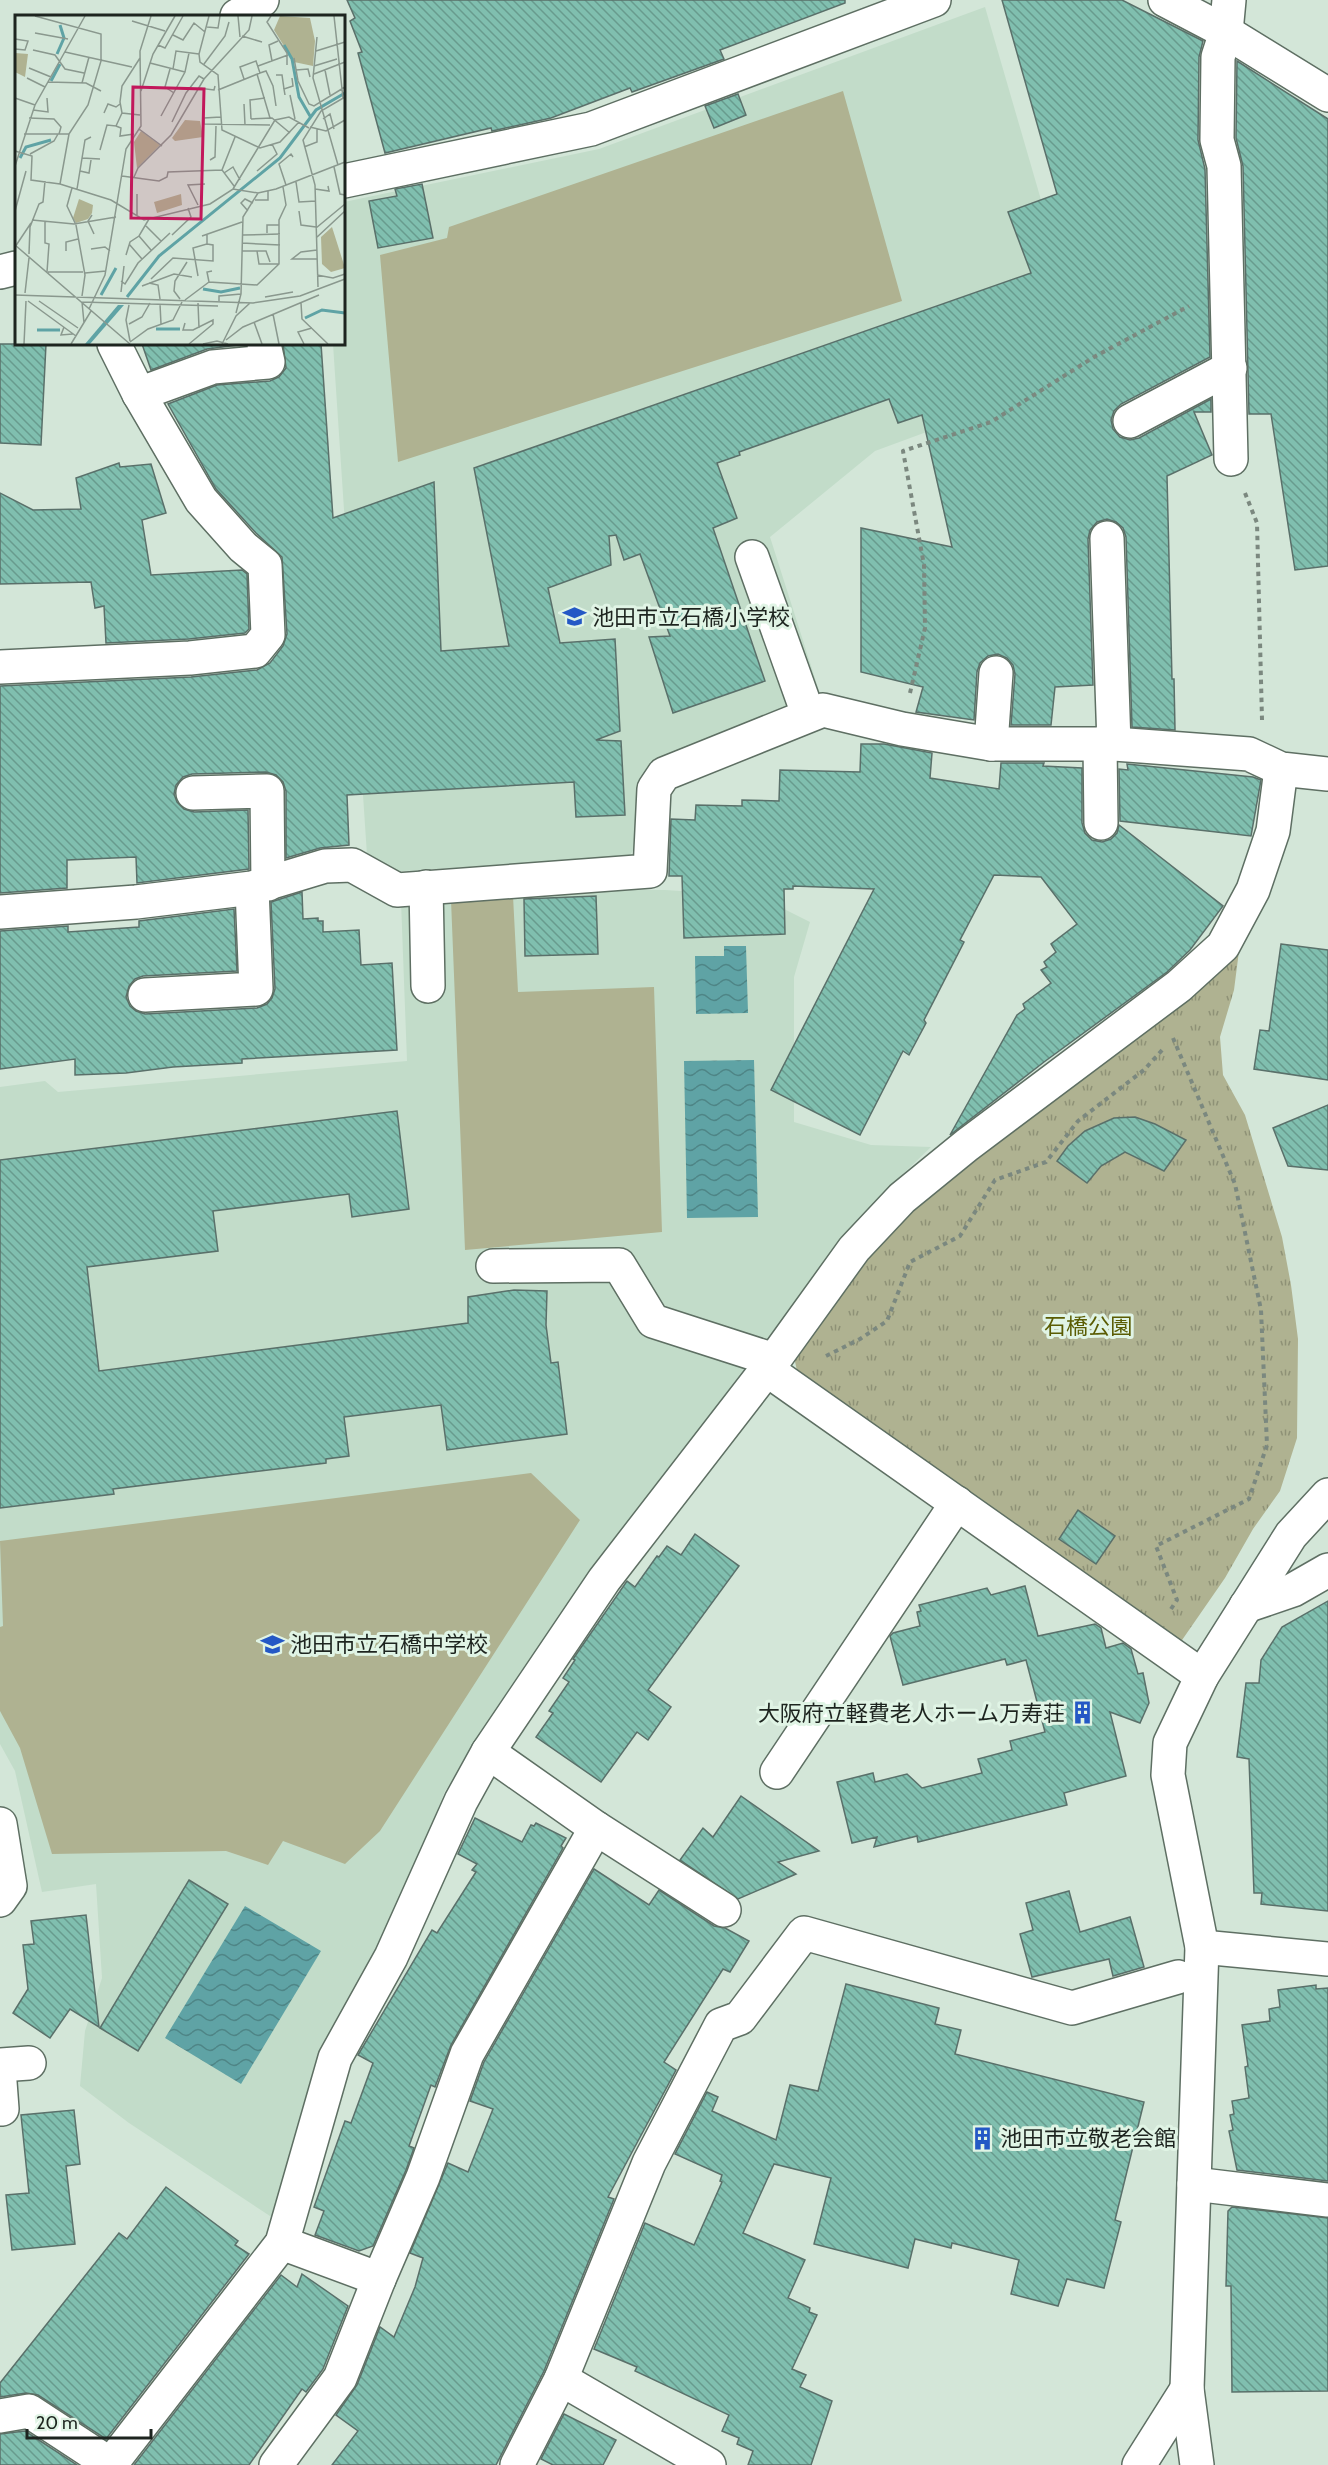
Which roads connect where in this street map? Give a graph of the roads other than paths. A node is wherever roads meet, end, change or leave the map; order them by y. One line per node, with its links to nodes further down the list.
1 (261, 0): 5 (street)
2 (934, 0): 8 (street)
3 (1165, 0): 6 (street)
4 (1229, 0): 6 (street)
5 (238, 15)
6 (1226, 32): 7 (street); 13 (street)
7 (1328, 95)
8 (345, 181)
9 (15, 268): 10 (street)
10 (0, 272)
11 (115, 345): 14 (street)
12 (264, 345): 14 (street)
13 (1230, 368): 15 (street); 16 (street)
14 (140, 394): 19 (street)
15 (1131, 421)
16 (1231, 459)
17 (1107, 538): 23 (street)
18 (752, 557): 21 (street)
19 (0, 667)
20 (996, 673): 22 (street)
21 (808, 714): 22 (street); 29 (street)
22 (991, 744): 23 (street)
23 (1107, 744): 24 (street); 27 (street)
24 (1276, 766): 25 (street); 34 (street)
25 (1328, 774)
26 (193, 793): 28 (street)
27 (1101, 823)
28 (260, 886): 29 (street); 30 (street); 32 (street)
29 (426, 887): 31 (street)
30 (0, 912)
31 (428, 986)
32 (145, 995)
33 (493, 1266): 34 (street)
34 (777, 1372): 36 (street); 40 (street)
35 (1328, 1495): 38 (street)
36 (957, 1503): 39 (street); 41 (street)
37 (1328, 1570): 38 (street)
38 (1246, 1606): 39 (street)
39 (1202, 1676): 46 (street)
40 (488, 1752): 43 (street); 51 (street)
41 (777, 1772)
42 (0, 1824): 44 (street)
43 (596, 1828): 45 (street); 52 (street)
44 (0, 1900)
45 (724, 1910)
46 (1202, 1947): 47 (street); 49 (street)
47 (1328, 1959)
48 (1178, 1977): 53 (street)
49 (1194, 2184): 50 (street); 54 (street)
50 (1328, 2200)
51 (282, 2242): 52 (street); 56 (street)
52 (379, 2279): 57 (street)
53 (561, 2379): 58 (street); 59 (street)
54 (1187, 2389): 60 (street); 61 (street)
55 (0, 2416): 56 (street)
56 (110, 2465)
57 (276, 2465)
58 (517, 2465)
59 (709, 2465)
60 (1139, 2465)
61 (1197, 2465)

